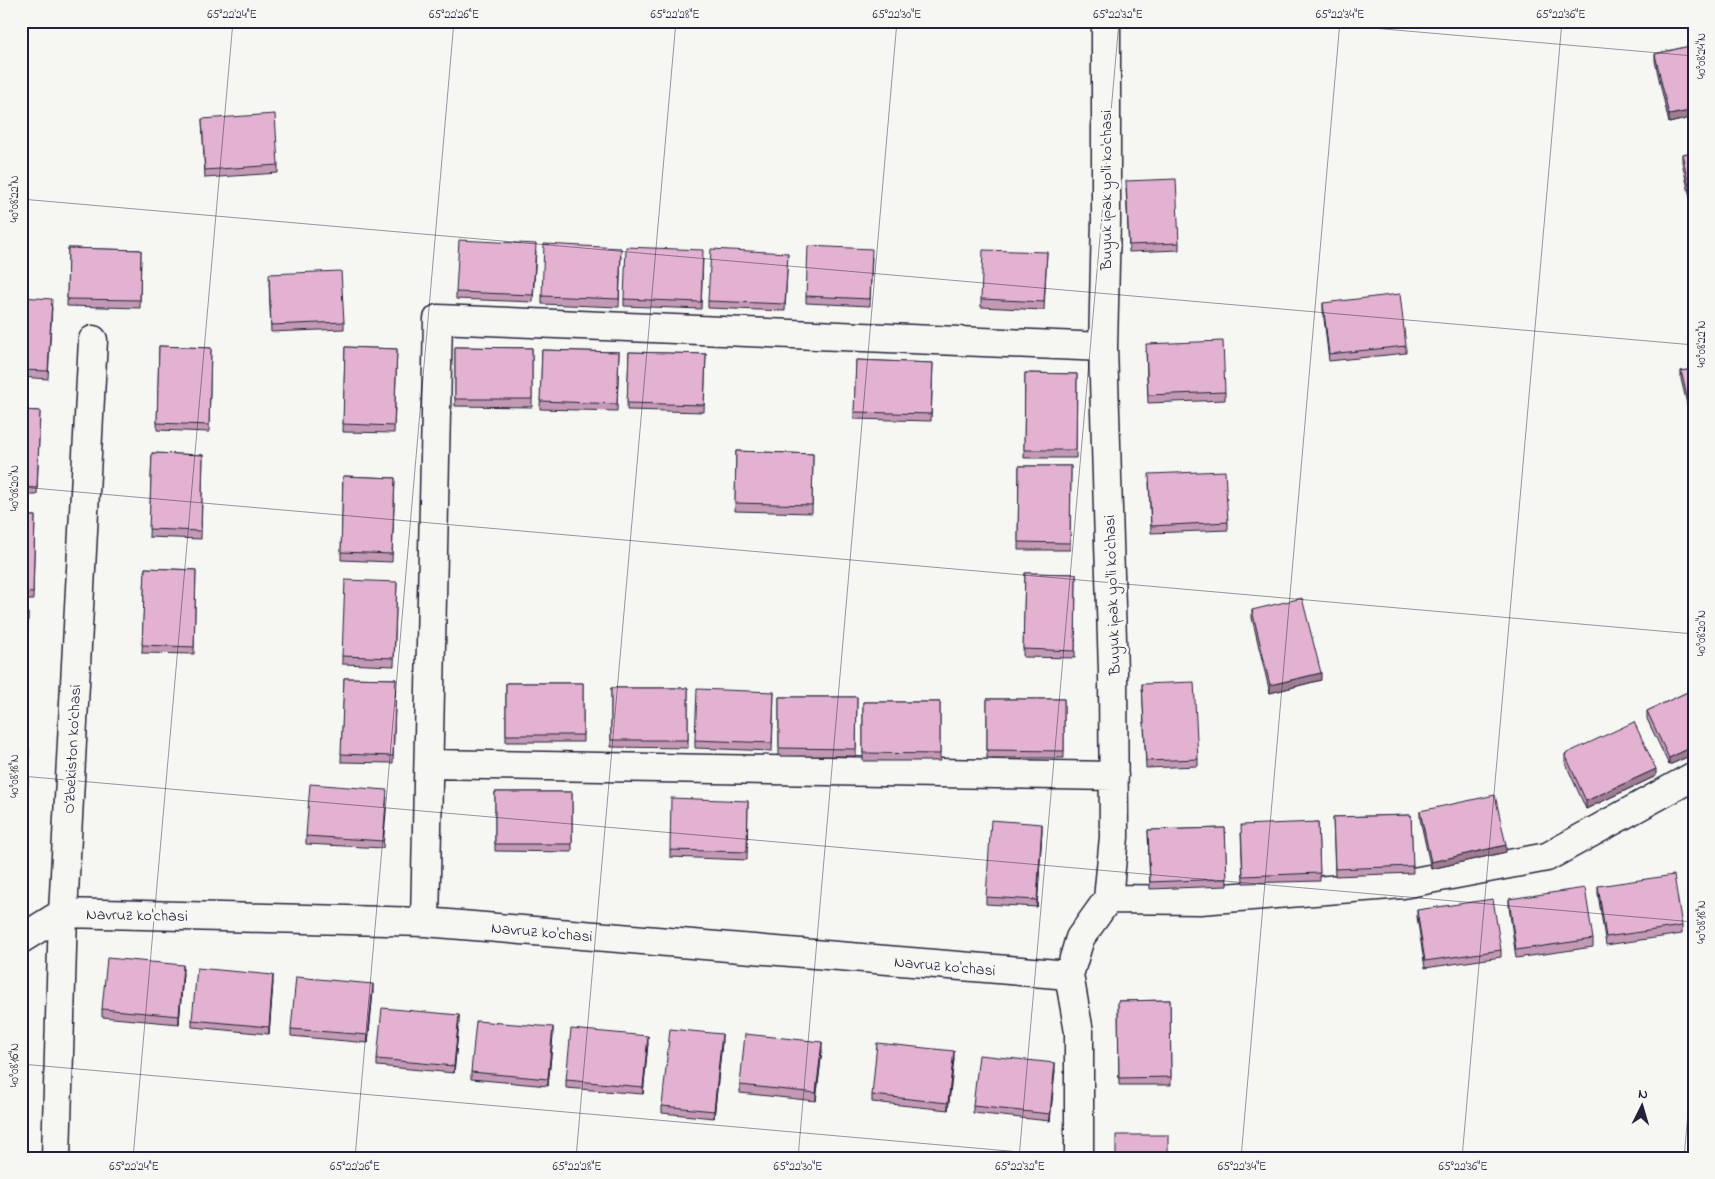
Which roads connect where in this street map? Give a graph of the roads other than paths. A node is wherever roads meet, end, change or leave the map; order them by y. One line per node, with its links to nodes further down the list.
1 (1106, 21): 3 (street, Buyuk ipak yo'li ko'chasi)
2 (93, 340): 8 (street, O‘zbekiston ko‘chasi)
3 (1102, 347): 4 (street); 5 (street, Buyuk ipak yo'li ko'chasi)
4 (429, 764): 5 (street); 9 (street)
5 (1114, 776): 7 (street, Buyuk ipak yo'li ko'chasi)
6 (1694, 776): 7 (street)
7 (1108, 899): 11 (street)
8 (63, 913): 9 (street, Navruz ko'chasi); 10 (street, Navruz ko'chasi); 12 (street, O‘zbekiston ko‘chasi)
9 (426, 922): 11 (street, Navruz ko'chasi)
10 (21, 939)
11 (1069, 975): 13 (street)
12 (56, 1158)
13 (1079, 1158)

